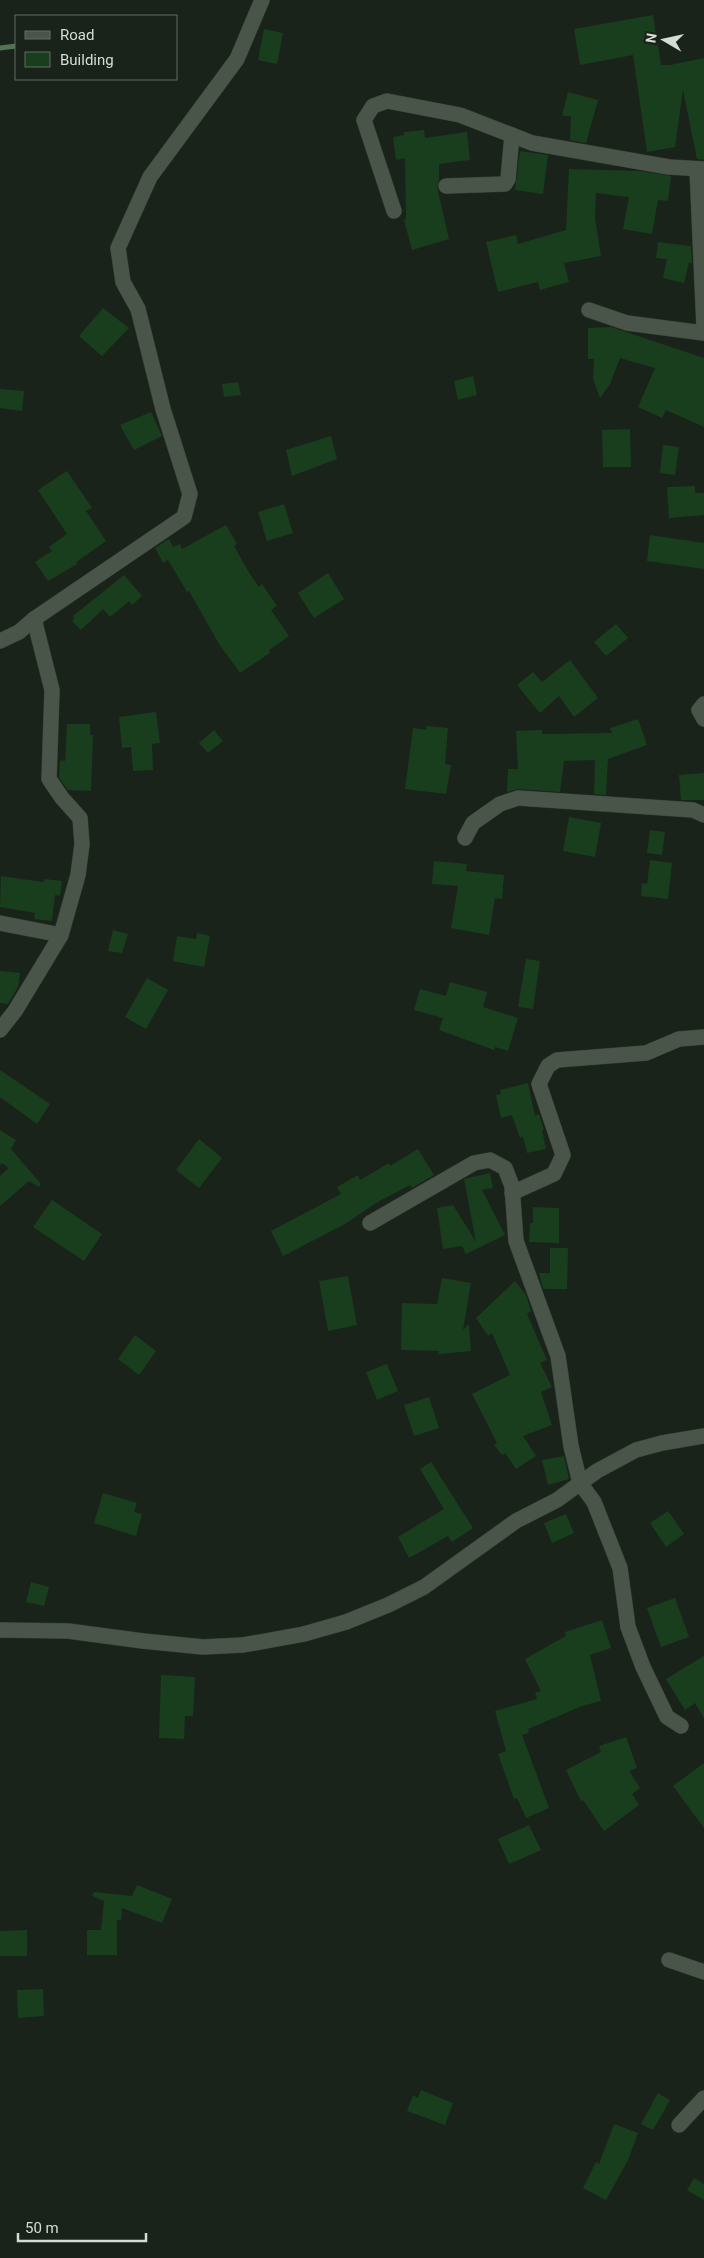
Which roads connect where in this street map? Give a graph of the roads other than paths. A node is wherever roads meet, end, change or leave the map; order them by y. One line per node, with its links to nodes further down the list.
1 (262, 0): 9 (street)
2 (512, 135): 3 (street); 4 (street); 5 (street)
3 (700, 169): 7 (street)
4 (446, 186)
5 (394, 211)
6 (589, 310): 8 (street)
7 (704, 328)
8 (704, 332)
9 (34, 618): 10 (street); 16 (street)
10 (0, 641)
11 (704, 704): 12 (street)
12 (704, 719)
13 (704, 815): 14 (street)
14 (465, 838)
15 (0, 923): 16 (street)
16 (61, 935): 17 (street)
17 (0, 1030)
18 (704, 1037): 19 (street)
19 (512, 1193): 20 (street); 22 (street)
20 (370, 1223)
21 (704, 1436): 22 (street)
22 (580, 1483): 23 (street); 24 (street)
23 (0, 1630)
24 (681, 1726)
25 (668, 1960): 26 (street)
26 (704, 1972)
27 (704, 2098): 28 (street)
28 (679, 2125)

